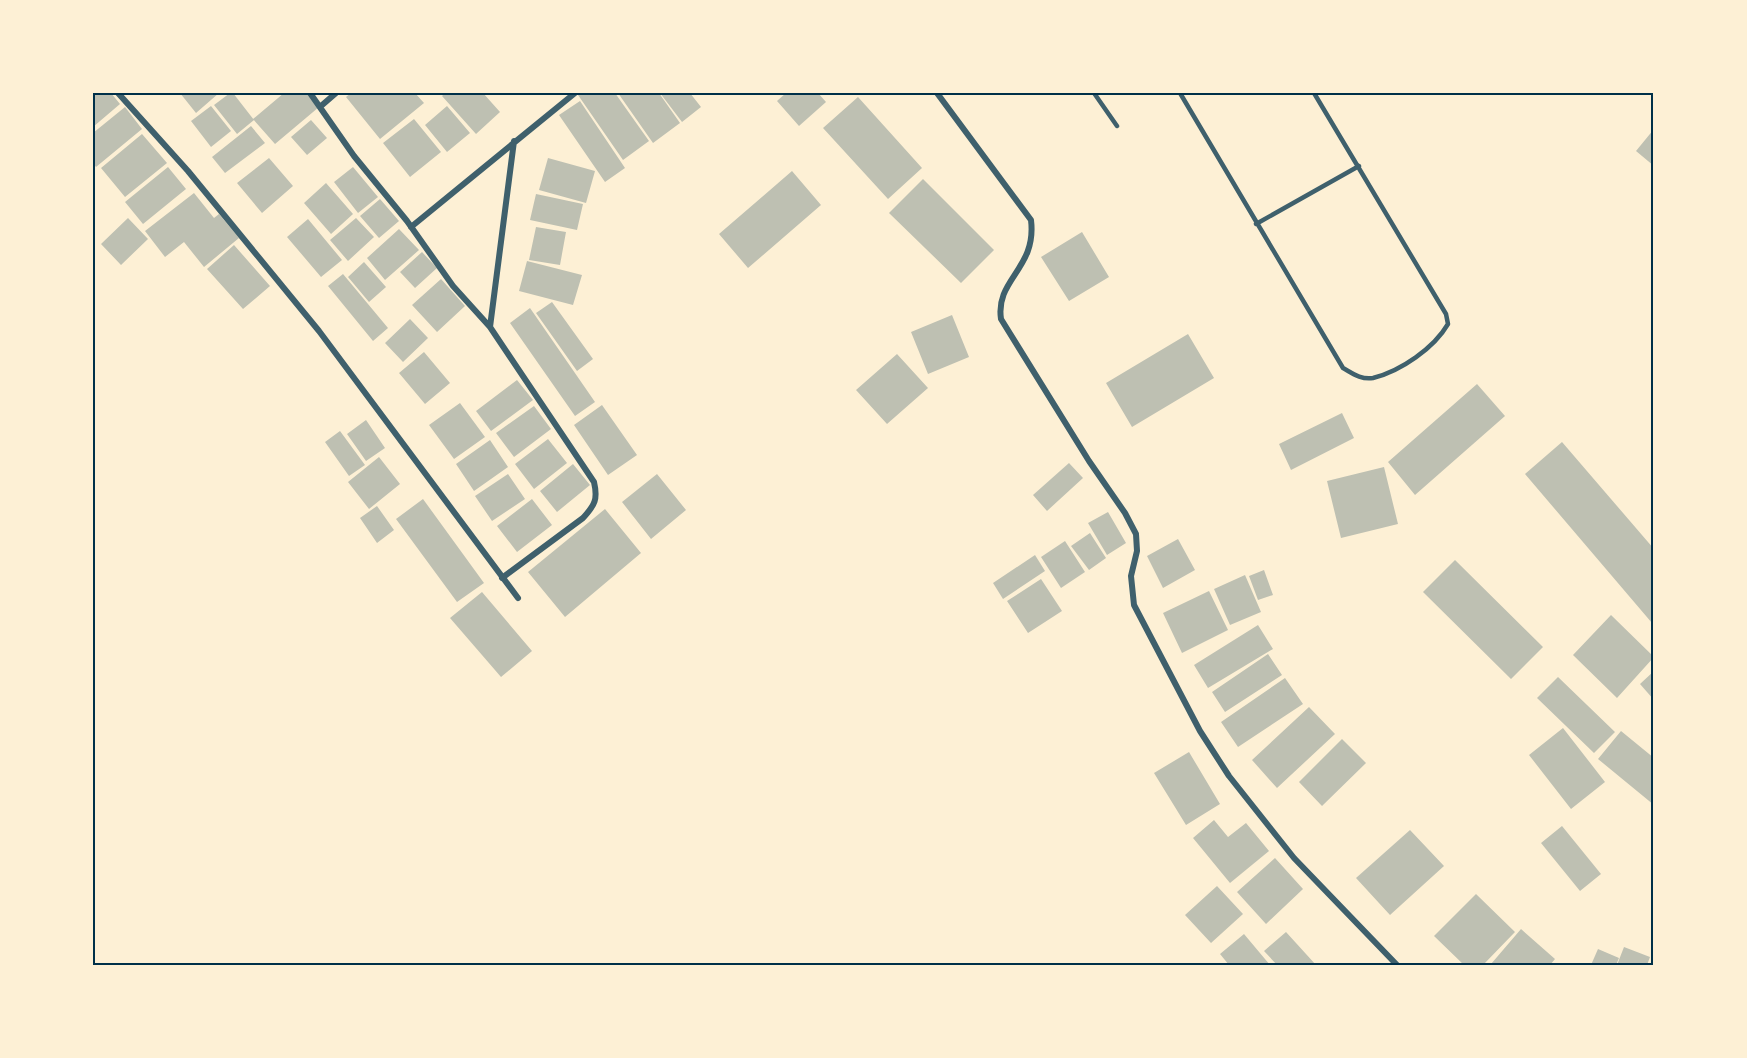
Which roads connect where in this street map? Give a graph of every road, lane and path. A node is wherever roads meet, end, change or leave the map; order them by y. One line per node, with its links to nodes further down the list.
1 (118, 93): 16 (street)
2 (310, 93): 9 (street)
3 (336, 93): 9 (street)
4 (575, 93): 11 (street)
5 (936, 93): 18 (street)
6 (1094, 93): 10 (lane)
7 (1180, 93): 13 (lane)
8 (1314, 93): 12 (lane)
9 (321, 106): 14 (street)
10 (1117, 126)
11 (514, 141): 14 (street); 15 (street)
12 (1359, 166): 13 (lane); 13 (lane)
13 (1256, 224)
14 (411, 227): 15 (street)
15 (490, 327): 16 (street)
16 (502, 578): 17 (street)
17 (518, 598)
18 (1397, 965)

